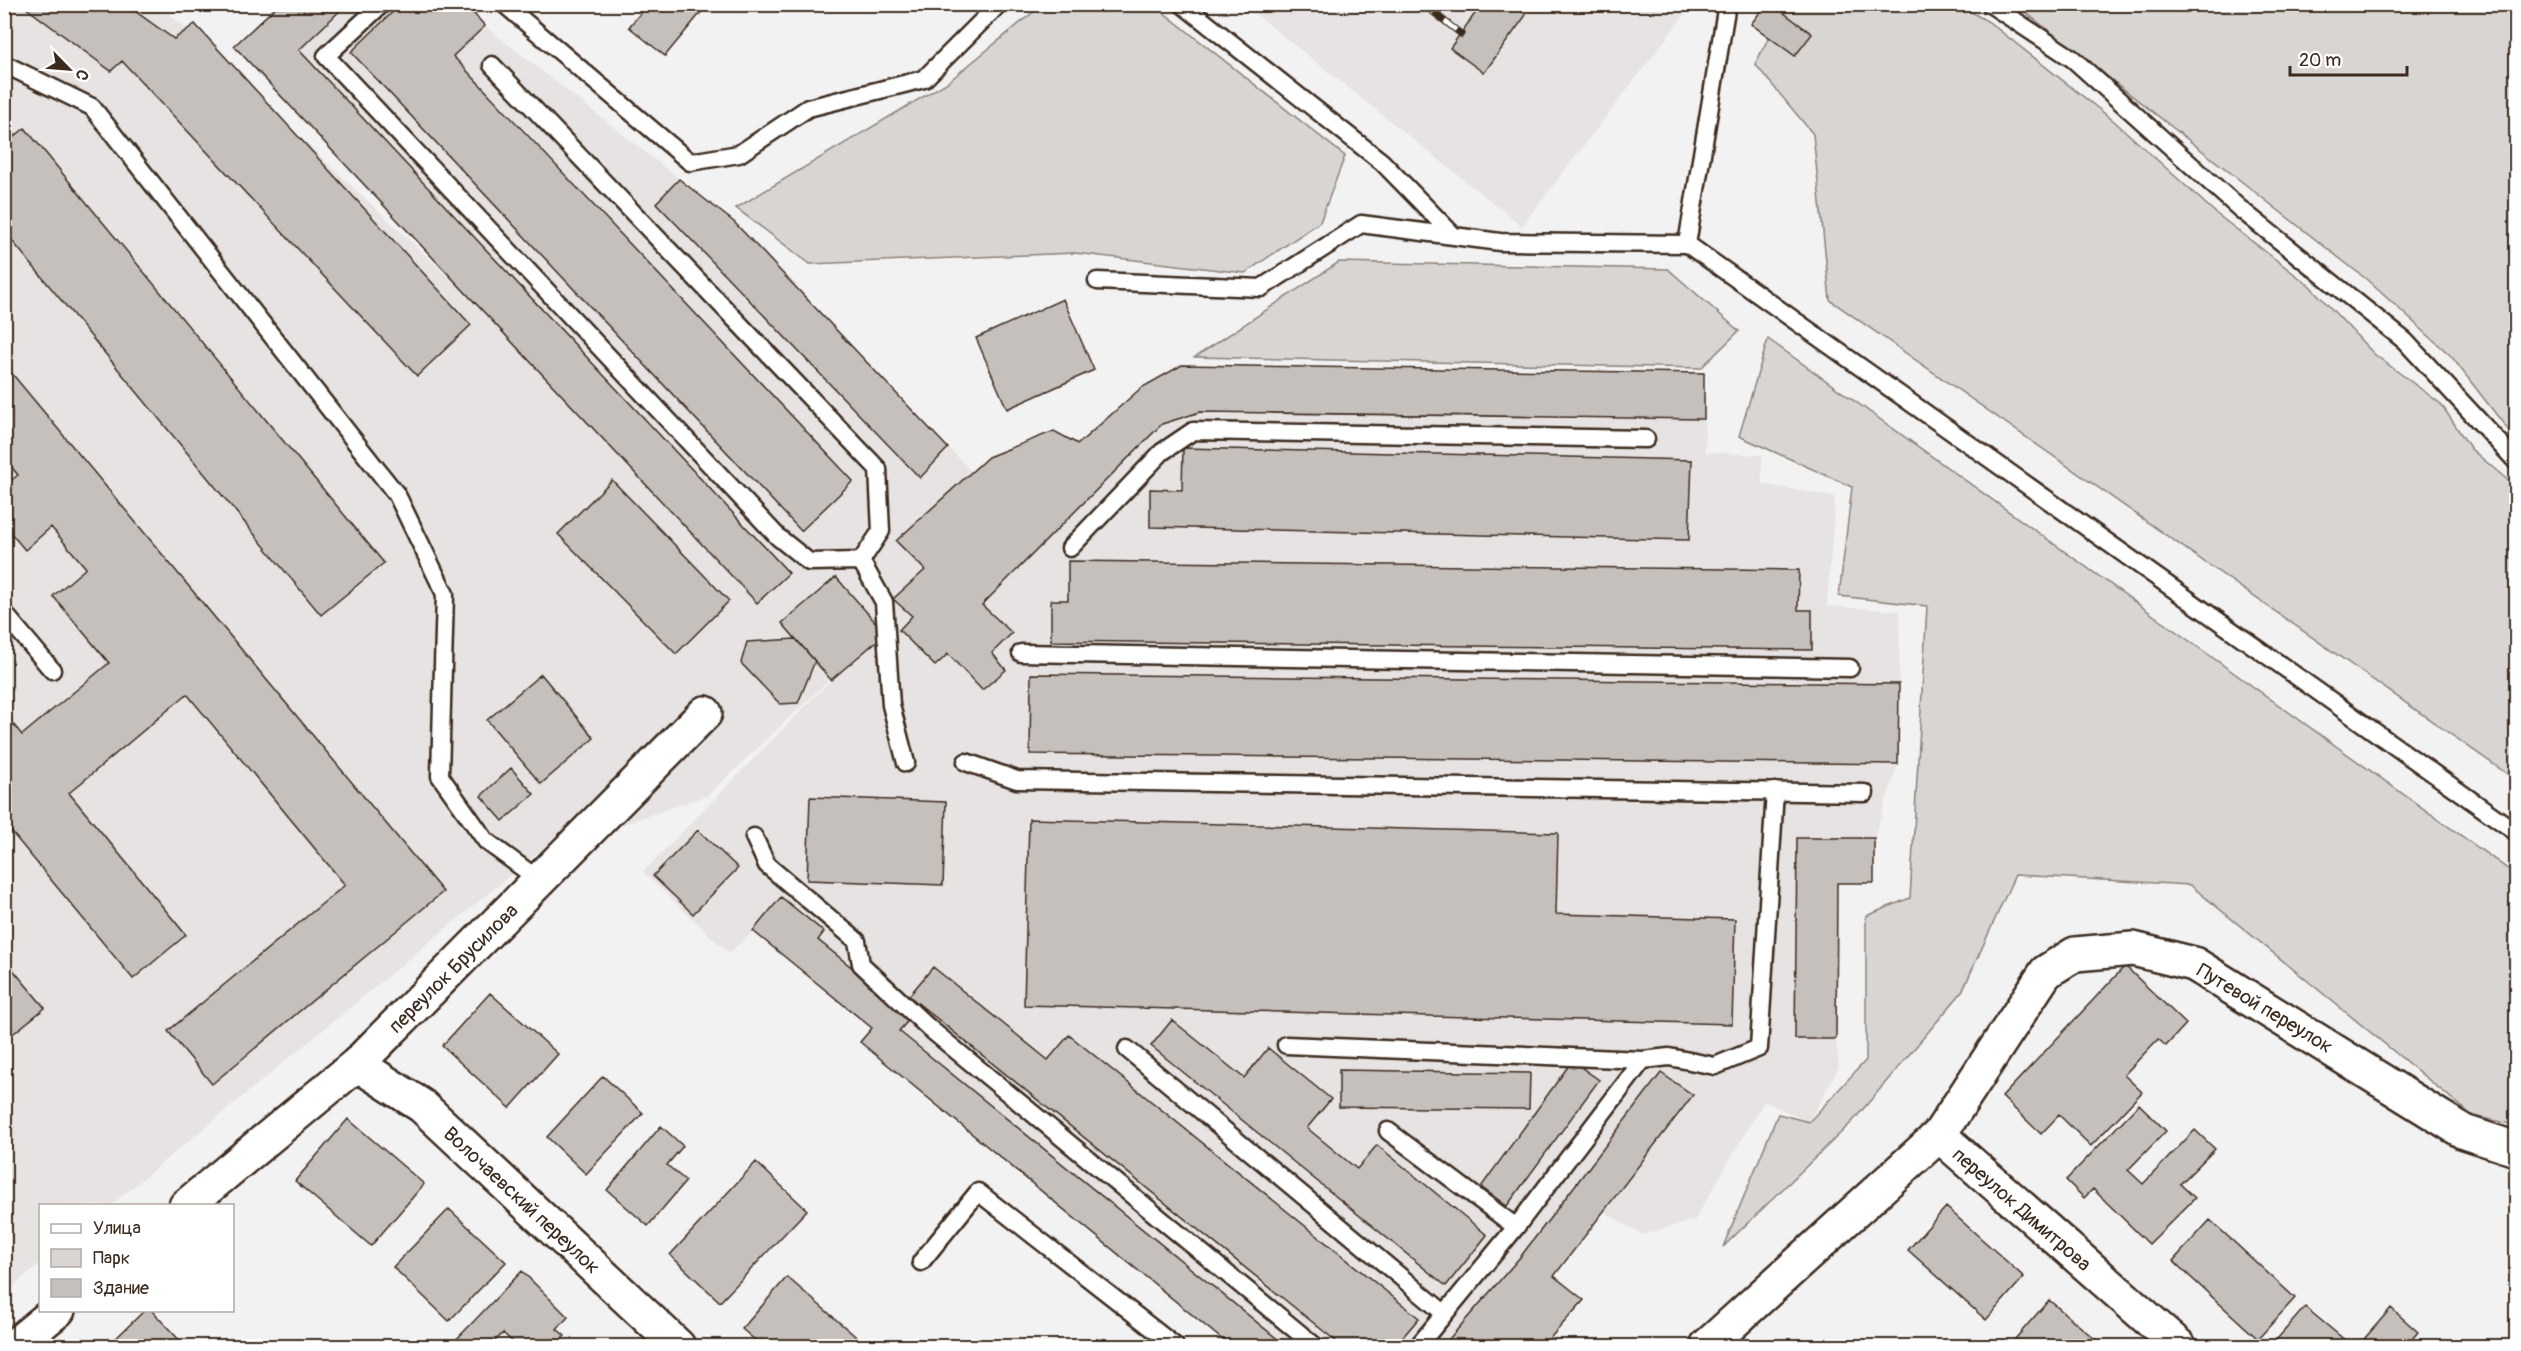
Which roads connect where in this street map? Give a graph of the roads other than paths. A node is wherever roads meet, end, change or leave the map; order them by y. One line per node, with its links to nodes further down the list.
1 (382, 4): 15 (lane)
2 (504, 4): 3 (lane)
3 (999, 4)
4 (1182, 4): 9 (lane)
5 (1727, 4): 10 (lane)
6 (1990, 4): 13 (lane)
7 (4, 64): 27 (lane)
8 (492, 65): 15 (lane)
9 (1454, 237): 10 (lane); 11 (lane)
10 (1687, 244): 25 (lane)
11 (1097, 281)
12 (1646, 439): 14 (lane)
13 (2517, 461)
14 (1070, 548)
15 (861, 561): 22 (lane)
16 (4, 613): 19 (lane)
17 (1021, 653): 18 (lane)
18 (1850, 668)
19 (52, 670)
20 (705, 713): 27 (street, переулок Брусилова)
21 (966, 762): 23 (lane)
22 (906, 763)
23 (1774, 791): 24 (lane); 30 (lane)
24 (1865, 793)
25 (2517, 831)
26 (754, 837): 43 (lane)
27 (539, 880): 31 (street, переулок Брусилова)
28 (1286, 1045): 30 (lane)
29 (1127, 1048): 39 (lane)
30 (1643, 1060): 36 (lane)
31 (357, 1064): 35 (street, переулок Брусилова); 41 (street, Волочаевский переулок)
32 (1388, 1131): 36 (lane)
33 (1939, 1136): 34 (street, Путевой переулок); 45 (street, переулок Димитрова); 46 (street, переулок Димитрова)
34 (2517, 1149)
35 (188, 1204)
36 (1516, 1227): 39 (lane)
37 (921, 1262): 42 (lane)
38 (57, 1312): 40 (street)
39 (1444, 1313): 44 (lane)
40 (14, 1347)
41 (678, 1347)
42 (1175, 1347)
43 (1315, 1347)
44 (1418, 1347)
45 (1707, 1347)
46 (2179, 1347)

